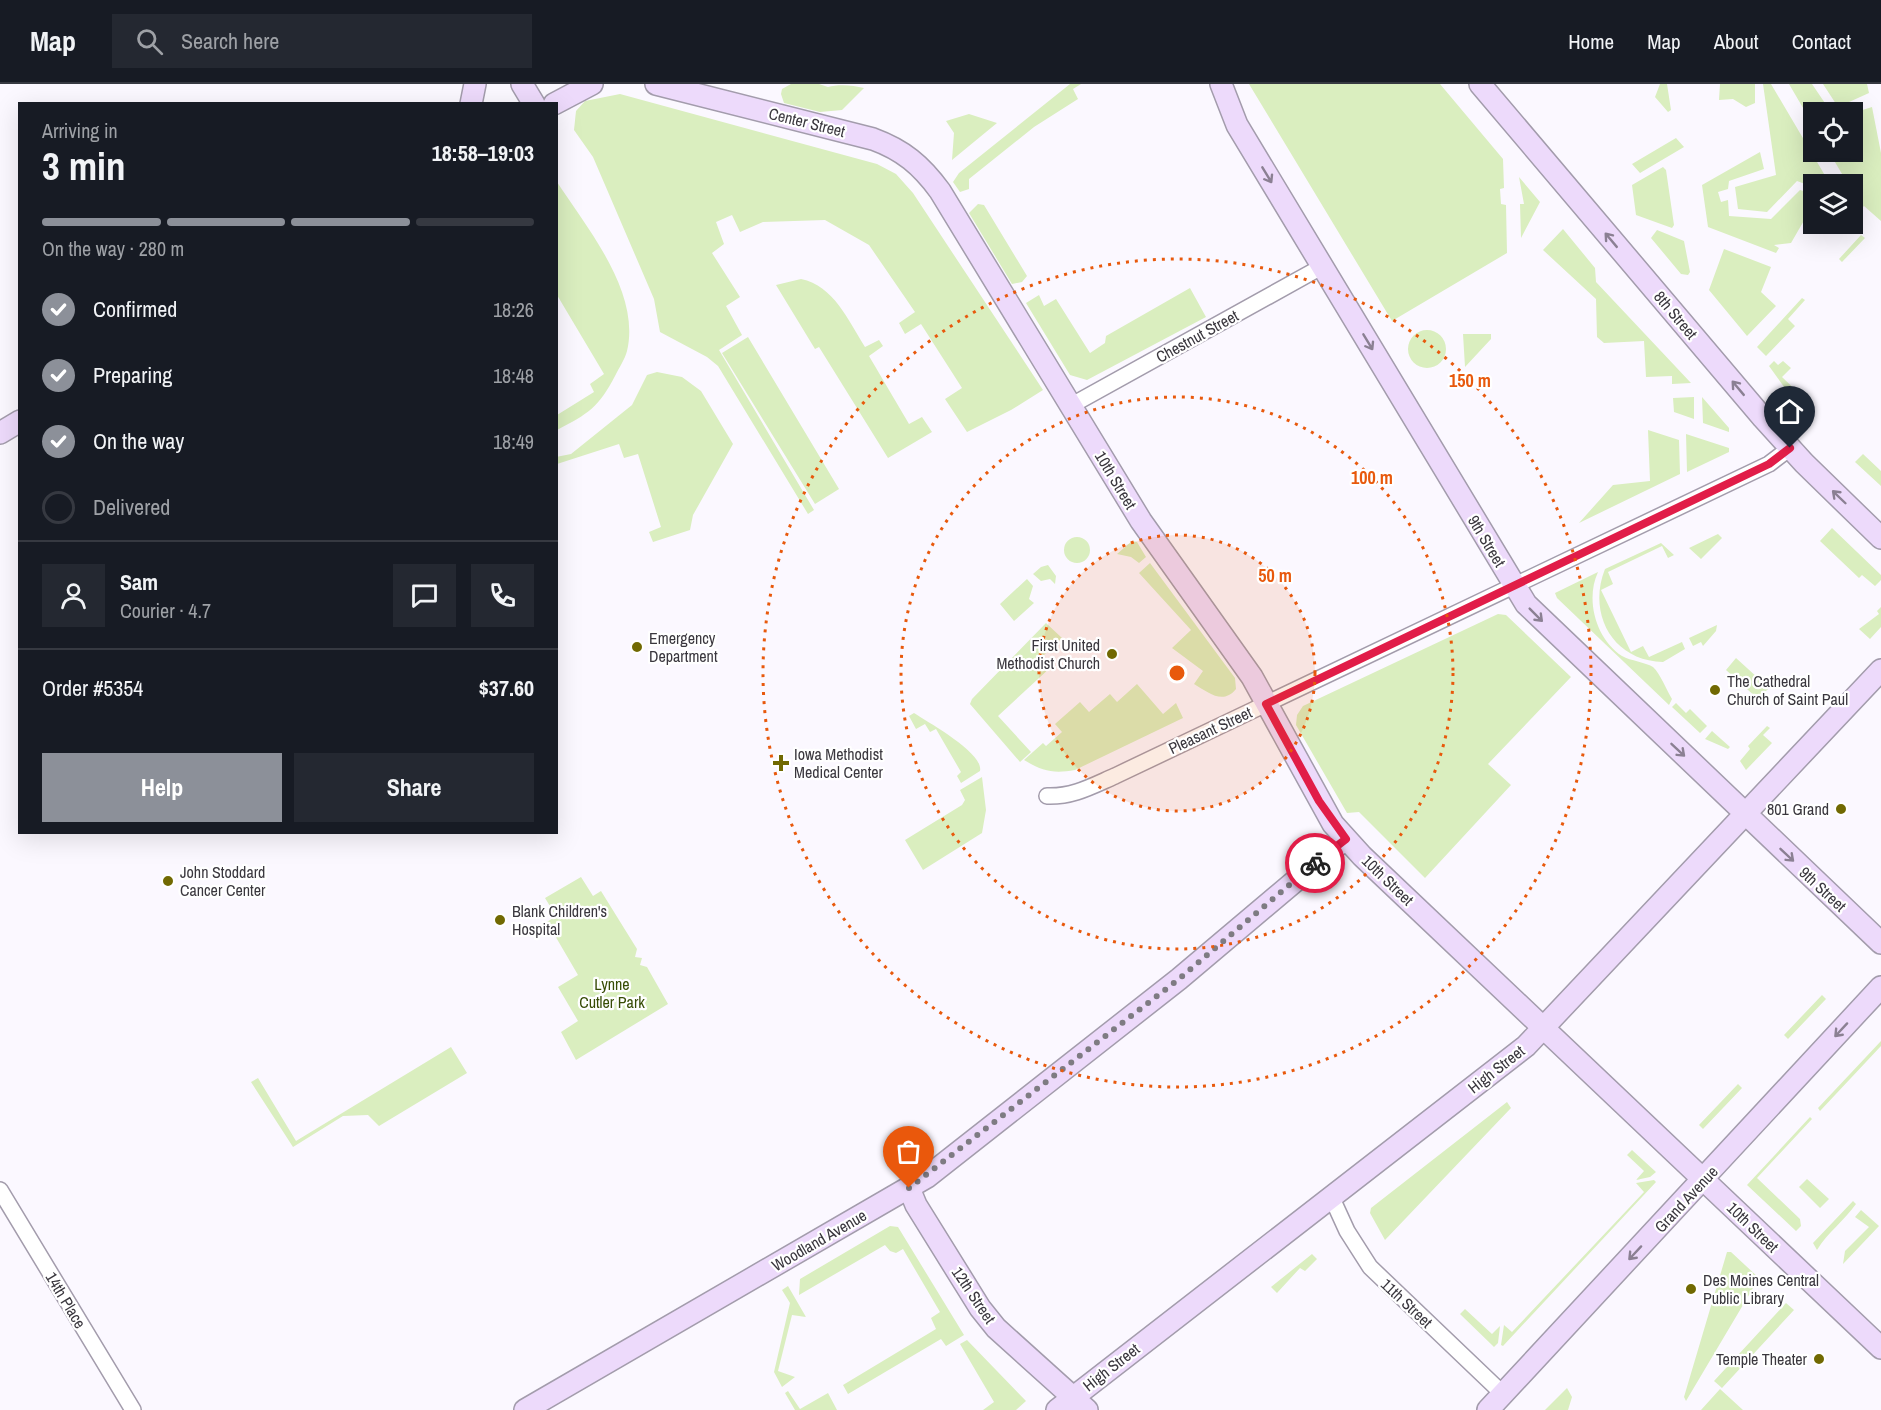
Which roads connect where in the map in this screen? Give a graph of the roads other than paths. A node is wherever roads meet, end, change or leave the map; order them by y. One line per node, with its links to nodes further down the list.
1 (475, 84): 8 (main road)
2 (522, 84): 9 (main road)
3 (592, 84): 10 (main road)
4 (656, 84): 12 (main road, Center Street)
5 (1207, 84): 11 (main road)
6 (1221, 84): 11 (main road, 9th Street)
7 (1480, 84): 17 (main road, 8th Street, one-way to 7)
8 (471, 102)
9 (533, 102)
10 (558, 102)
11 (1237, 125): 13 (main road, 9th Street, one-way to 13)
12 (940, 191): 14 (main road, 10th Street)
13 (1323, 267): 14 (street, Chestnut Street); 19 (main road, 9th Street, one-way to 19)
14 (1072, 405): 21 (main road, 10th Street)
15 (18, 423): 16 (main road)
16 (0, 433)
17 (1790, 448): 18 (main road, 8th Street, one-way to 17); 19 (street, Pleasant Street)
18 (1881, 538)
19 (1514, 585): 21 (street, Pleasant Street); 23 (main road, 9th Street, one-way to 23)
20 (1881, 670): 23 (main road, High Street)
21 (1266, 704): 22 (street, Pleasant Street); 24 (main road, 10th Street)
22 (1047, 796)
23 (1745, 814): 25 (main road, 9th Street, one-way to 25); 27 (main road, High Street)
24 (1346, 839): 27 (main road, 10th Street); 29 (main road, Woodland Avenue)
25 (1881, 943)
26 (1881, 987): 28 (main road, Grand Avenue, one-way to 28)
27 (1545, 1029): 28 (main road, 10th Street); 31 (main road, High Street)
28 (1704, 1180): 32 (main road, 10th Street); 33 (main road, Grand Avenue, one-way to 33)
29 (909, 1188): 34 (main road, 12th Street); 36 (main road, Woodland Avenue)
30 (0, 1190): 35 (street, 14th Place)
31 (1331, 1196): 33 (street, 11th Street); 34 (main road, High Street)
32 (1881, 1348)
33 (1503, 1394): 37 (main road, Grand Avenue)
34 (1072, 1406)
35 (133, 1410)
36 (525, 1410)
37 (1488, 1410)

